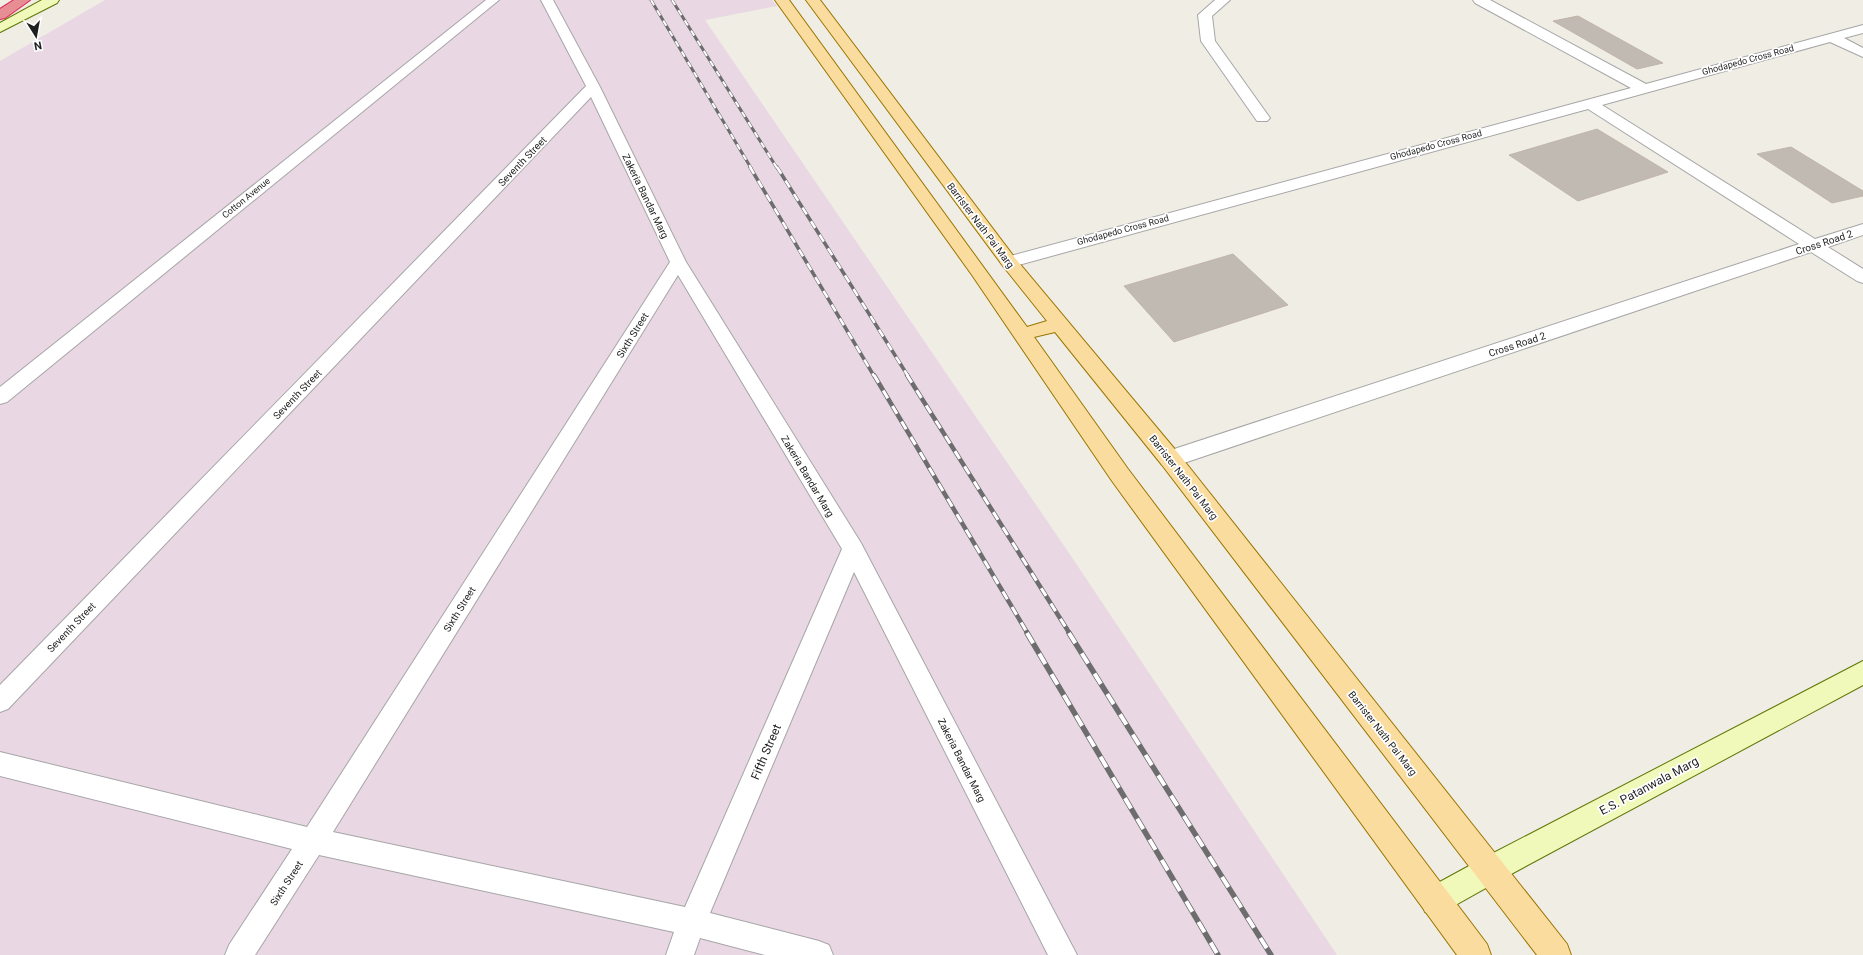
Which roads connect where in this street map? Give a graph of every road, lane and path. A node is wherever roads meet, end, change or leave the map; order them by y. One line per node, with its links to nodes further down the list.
1 (24, 0): 9 (street)
2 (52, 0): 9 (street)
3 (493, 0): 25 (lane, Cotton Avenue)
4 (547, 0): 14 (lane, Zakeria Bandar Marg)
5 (782, 0): 24 (main road)
6 (812, 0): 21 (main road, Barrister Nath Pai Marg)
7 (1223, 0): 17 (street)
8 (1480, 0): 15 (street)
9 (4, 17): 10 (street)
10 (0, 28)
11 (1863, 29): 12 (street, Ghodapedo Cross Road)
12 (1832, 38): 13 (street); 15 (street, Ghodapedo Cross Road)
13 (1863, 53)
14 (593, 87): 20 (lane, Zakeria Bandar Marg); 29 (lane, Seventh Street)
15 (1643, 88): 16 (street, Ghodapedo Cross Road)
16 (1589, 103): 19 (street); 21 (street, Ghodapedo Cross Road)
17 (1262, 118)
18 (1863, 230): 19 (street, Cross Road 2)
19 (1814, 246): 22 (street); 26 (street, Cross Road 2)
20 (678, 262): 27 (lane, Zakeria Bandar Marg); 31 (lane, Sixth Street)
21 (1009, 262): 23 (main road, Barrister Nath Pai Marg)
22 (1863, 277)
23 (1060, 324): 24 (main road); 26 (main road, Barrister Nath Pai Marg)
24 (1023, 334): 33 (main road)
25 (0, 397)
26 (1170, 459): 32 (main road, Barrister Nath Pai Marg)
27 (852, 549): 34 (lane, Fifth Street); 38 (lane, Zakeria Bandar Marg)
28 (1863, 672): 32 (street, E.S. Patanwala Marg)
29 (0, 701)
30 (0, 764): 31 (lane)
31 (313, 841): 34 (lane); 35 (lane, Sixth Street)
32 (1490, 870): 33 (street, E.S. Patanwala Marg); 40 (main road, Barrister Nath Pai Marg)
33 (1436, 901): 39 (main road)
34 (692, 922): 36 (lane, Fifth Street); 37 (lane)
35 (239, 955)
36 (680, 955)
37 (819, 955)
38 (1063, 955)
39 (1476, 955)
40 (1556, 955)

